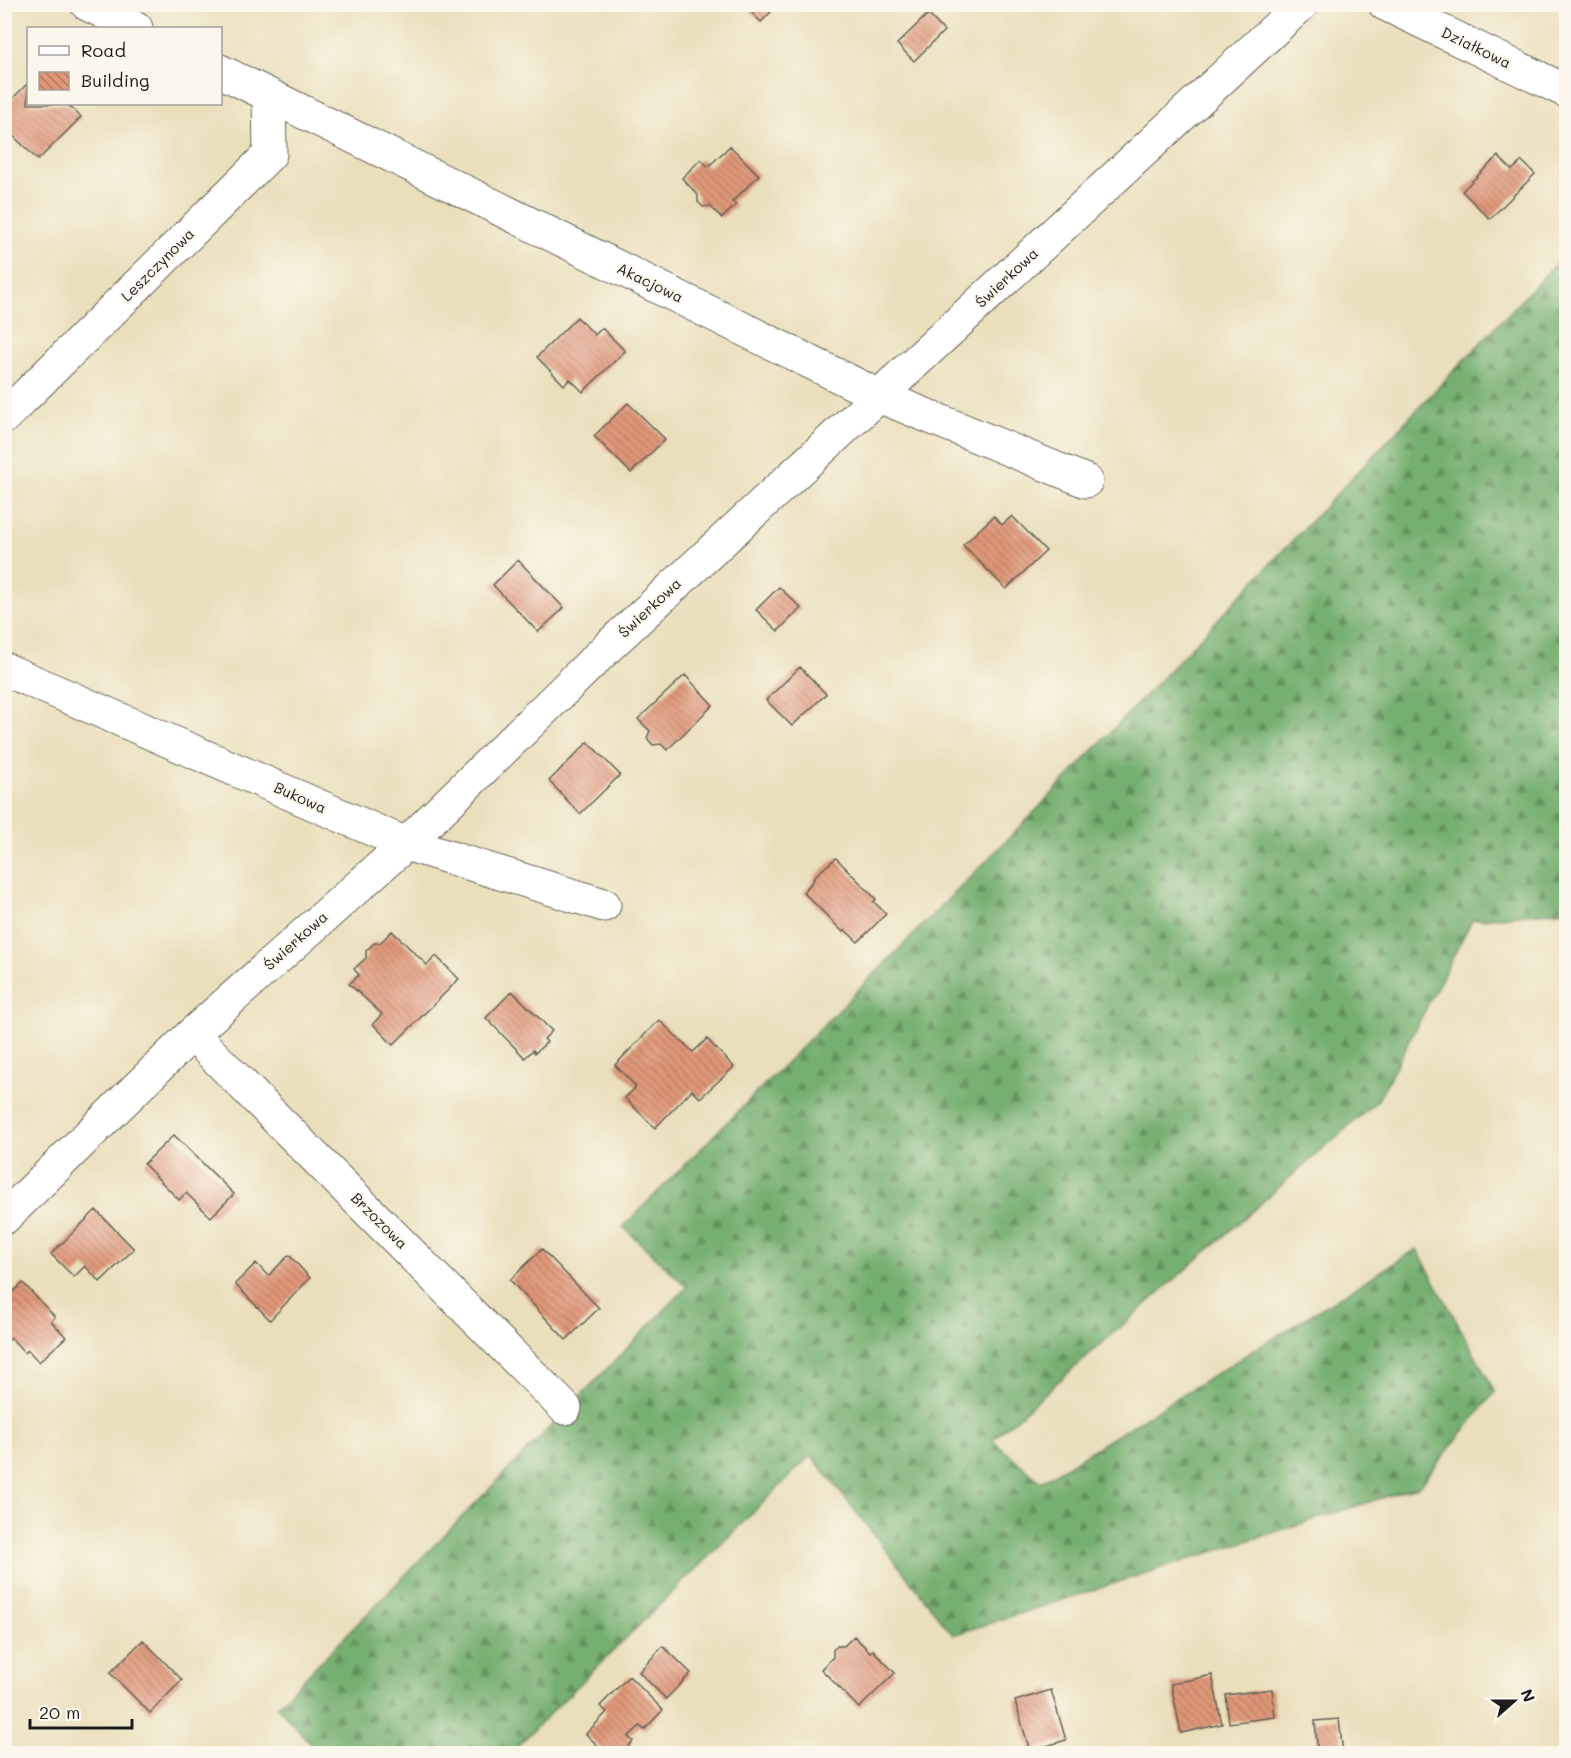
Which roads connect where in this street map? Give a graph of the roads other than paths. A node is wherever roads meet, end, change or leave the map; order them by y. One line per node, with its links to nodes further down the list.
1 (1302, 4): 6 (street, Świerkowa)
2 (1385, 4): 4 (street, Działkowa)
3 (222, 71): 5 (street, Akacjowa)
4 (1566, 92)
5 (269, 95): 6 (street, Akacjowa); 7 (street, Leszczynowa)
6 (879, 396): 8 (street, Akacjowa); 10 (street, Świerkowa)
7 (4, 417)
8 (1086, 481)
9 (4, 669): 10 (street, Bukowa)
10 (406, 844): 11 (street, Bukowa); 12 (street, Świerkowa)
11 (604, 905)
12 (192, 1034): 13 (street, Świerkowa); 14 (street, Brzozowa)
13 (4, 1218)
14 (565, 1408)

